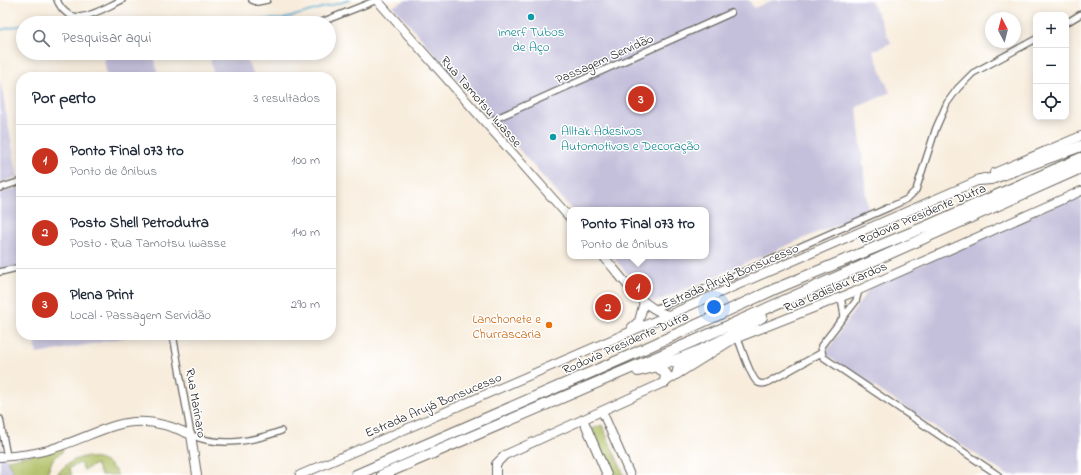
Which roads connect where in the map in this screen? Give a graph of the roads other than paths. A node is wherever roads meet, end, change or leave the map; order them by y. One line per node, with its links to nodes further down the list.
1 (122, 0): 9 (street)
2 (252, 0): 3 (street)
3 (267, 0)
4 (377, 0): 10 (street); 13 (street, Rua Tamotsu Iwasse)
5 (58, 1): 8 (street)
6 (731, 13): 13 (street, Passagem Servidão)
7 (1081, 14): 11 (street)
8 (70, 16)
9 (87, 16)
10 (336, 16)
11 (1069, 21)
12 (1033, 41): 30 (street)
13 (486, 123): 22 (street, Rua Tamotsu Iwasse)
14 (1081, 136): 18 (street, Estrada Arujá Bonsucesso)
15 (1081, 146): 18 (highway)
16 (1081, 158): 49 (highway, Rodovia Presidente Dutra)
17 (1081, 168): 28 (highway, Rodovia Presidente Dutra)
18 (979, 180): 31 (street, Estrada Arujá Bonsucesso)
19 (16, 183): 20 (street)
20 (0, 188)
21 (1081, 191): 26 (street, Rua Ladislau Kardos)
22 (567, 215)
23 (606, 259): 29 (street)
24 (16, 268): 25 (street)
25 (0, 272)
26 (859, 290): 27 (street, Rua Ladislau Kardos); 32 (street)
27 (841, 297): 32 (street); 36 (street, Rua Ladislau Kardos)
28 (789, 300): 33 (highway); 39 (highway, Rodovia Presidente Dutra)
29 (644, 302): 30 (street); 34 (street)
30 (652, 308): 31 (street)
31 (668, 315): 34 (street, Estrada Arujá Bonsucesso)
32 (844, 315): 37 (street)
33 (750, 325): 36 (highway); 38 (highway)
34 (630, 331): 48 (street, Estrada Arujá Bonsucesso)
35 (174, 340): 45 (street, Rua Marinaro)
36 (735, 340): 37 (street); 40 (street, Rua Ladislau Kardos)
37 (821, 353): 54 (street)
38 (657, 366): 39 (highway); 40 (highway)
39 (608, 379): 50 (highway, Rodovia Presidente Dutra)
40 (665, 382): 41 (street)
41 (602, 411): 43 (street); 53 (street)
42 (0, 419): 46 (street)
43 (583, 419): 51 (street); 52 (street)
44 (282, 431): 45 (street)
45 (191, 435): 46 (street); 47 (street, Rua Marinaro)
46 (4, 457)
47 (197, 475)
48 (300, 475)
49 (356, 475)
50 (382, 475)
51 (496, 475)
52 (607, 475)
53 (630, 475)
54 (998, 475)

